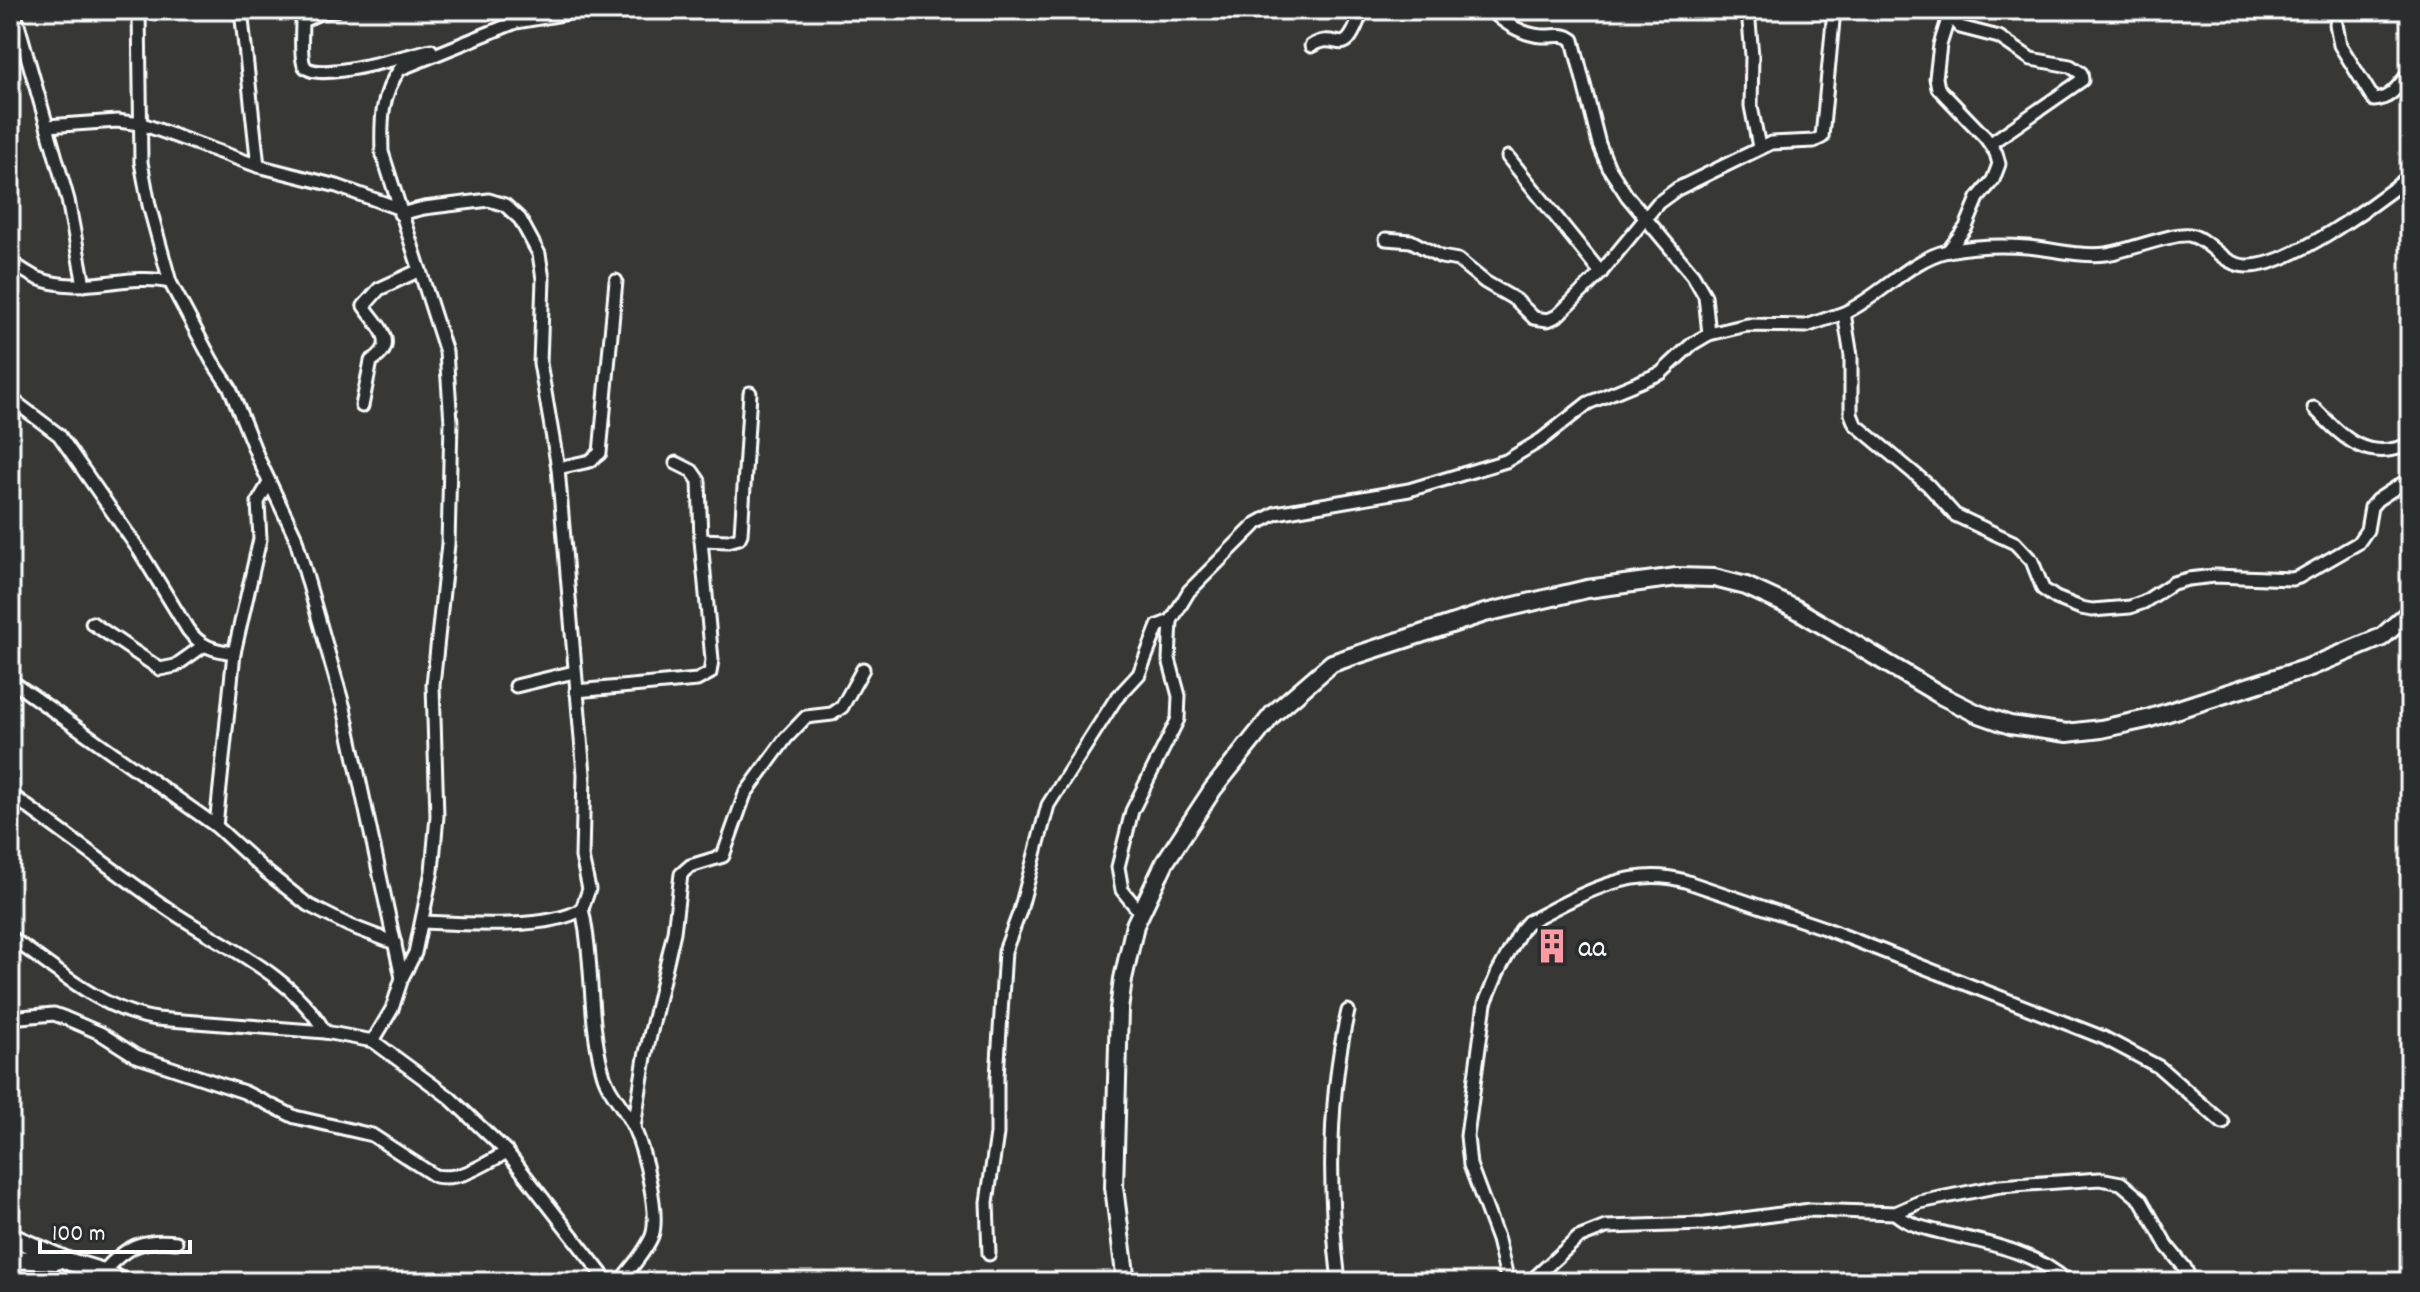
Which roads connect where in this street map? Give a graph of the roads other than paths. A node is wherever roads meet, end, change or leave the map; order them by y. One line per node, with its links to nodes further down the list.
1 (14, 10): 16 (street)
2 (140, 10): 15 (street)
3 (241, 10): 20 (street)
4 (336, 10): 13 (street)
5 (586, 10): 13 (street)
6 (1362, 10): 12 (street)
7 (1491, 10): 23 (street)
8 (1748, 10): 18 (street)
9 (1834, 10): 18 (street)
10 (1951, 13): 17 (street); 17 (street)
11 (2336, 24): 14 (street)
12 (1311, 46)
13 (451, 47): 22 (street)
14 (2410, 72)
15 (142, 124): 16 (street); 20 (street); 30 (street)
16 (47, 126): 31 (street)
17 (1991, 143): 25 (street)
18 (1759, 147): 23 (street)
19 (1508, 157): 28 (street)
20 (258, 166): 22 (street)
21 (2410, 176): 25 (street)
22 (399, 211): 27 (street); 40 (street)
23 (1647, 218): 28 (street); 33 (street)
24 (1386, 239): 28 (street)
25 (1948, 251): 32 (street)
26 (10, 262): 31 (street)
27 (420, 270): 36 (street); 58 (street)
28 (1601, 273)
29 (616, 281): 40 (street)
30 (170, 282): 31 (street); 42 (street)
31 (84, 285)
32 (1844, 313): 33 (street); 41 (street)
33 (1709, 334): 45 (street)
34 (750, 393): 43 (street)
35 (10, 398): 47 (street)
36 (362, 406)
37 (2314, 408): 38 (street)
38 (2410, 444)
39 (676, 463): 43 (street)
40 (558, 468): 50 (street)
41 (2409, 480)
42 (269, 483): 48 (street); 60 (street)
43 (701, 540): 53 (street)
44 (2410, 612): 57 (main road)
45 (1171, 621): 57 (street); 72 (street)
46 (92, 623): 47 (street)
47 (203, 646): 48 (street)
48 (234, 653): 55 (street)
49 (863, 669): 67 (street)
50 (574, 672): 52 (street); 53 (street)
51 (10, 680): 55 (street)
52 (516, 686)
53 (576, 691): 56 (street)
54 (10, 794): 64 (street)
55 (216, 826): 60 (street)
56 (582, 909): 58 (street); 67 (street)
57 (1139, 911): 79 (main road)
58 (422, 922): 61 (street)
59 (10, 937): 64 (street)
60 (395, 943): 61 (street)
61 (402, 978): 65 (street)
62 (1348, 1011): 80 (street)
63 (10, 1018): 68 (street)
64 (325, 1032): 65 (street)
65 (373, 1041): 68 (street)
66 (2223, 1123): 81 (street)
67 (634, 1127): 78 (street)
68 (507, 1152): 77 (street)
69 (1895, 1213): 82 (street); 83 (street); 84 (street)
70 (10, 1236): 74 (main road)
71 (176, 1242): 75 (street)
72 (989, 1254)
73 (10, 1259): 74 (main road)
74 (70, 1262): 75 (main road)
75 (103, 1272): 76 (main road)
76 (122, 1282)
77 (608, 1282)
78 (620, 1282)
79 (1126, 1282)
80 (1339, 1282)
81 (1508, 1282)
82 (1530, 1282)
83 (2068, 1282)
84 (2191, 1282)

